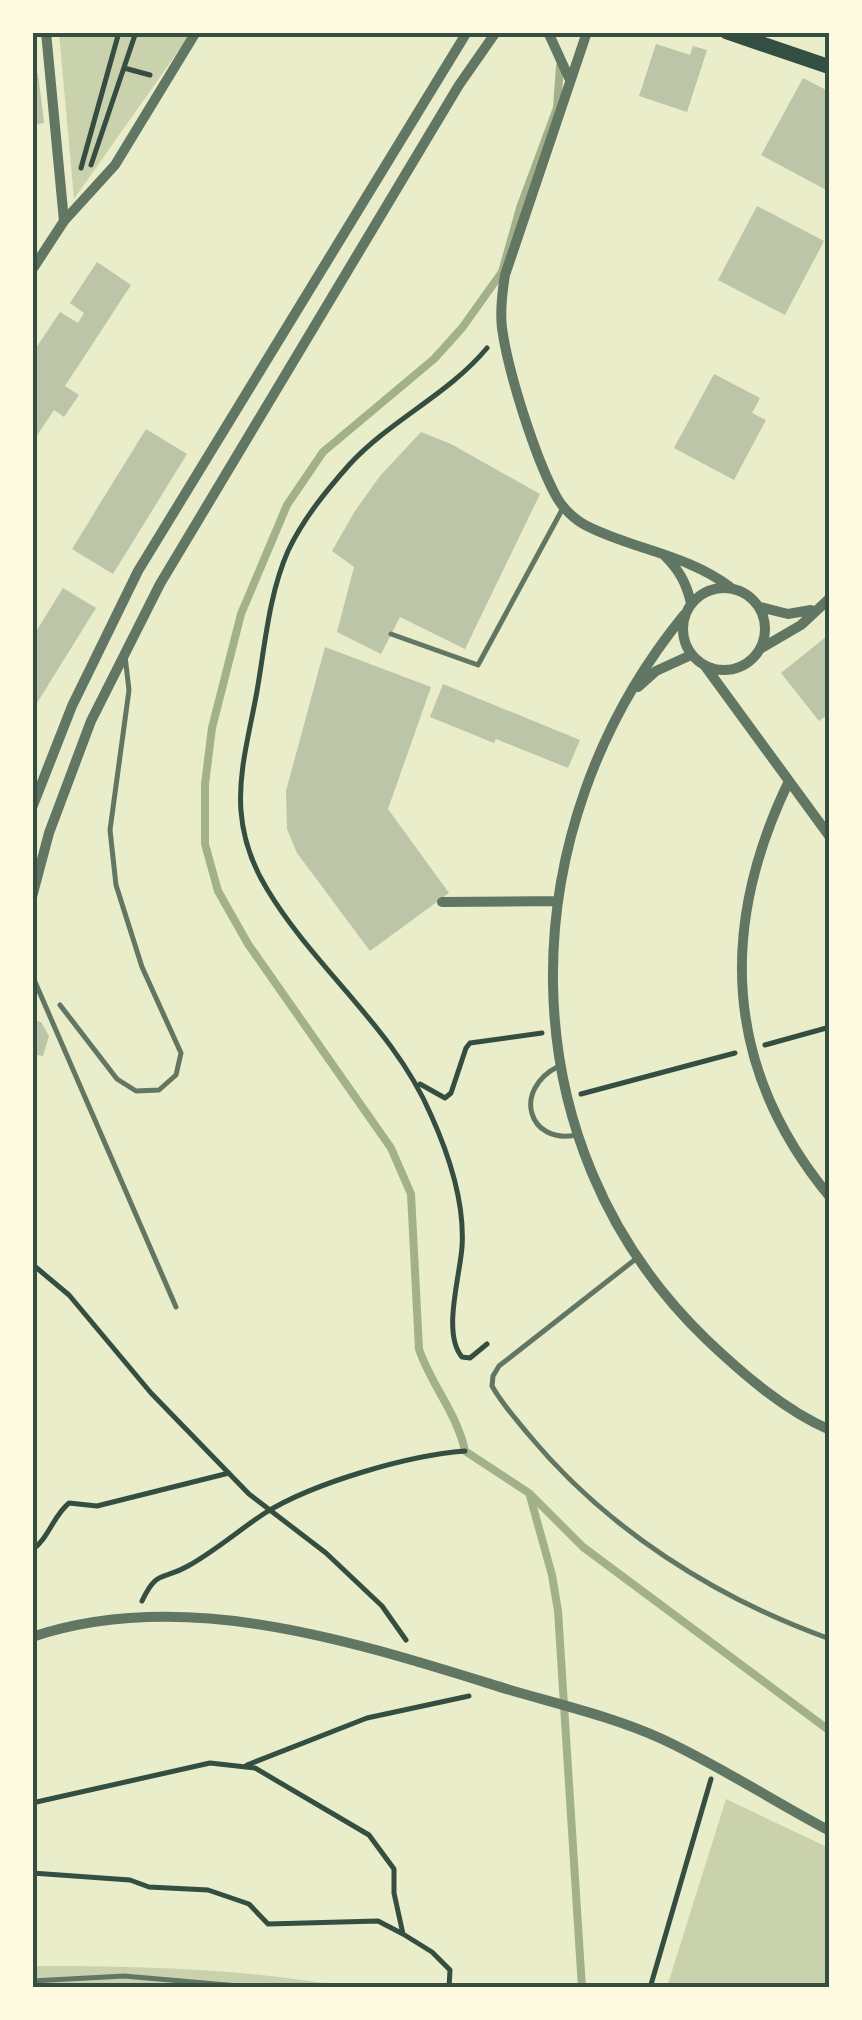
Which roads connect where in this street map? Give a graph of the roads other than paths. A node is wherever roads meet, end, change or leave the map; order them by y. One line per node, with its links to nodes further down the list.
1 (46, 32): 10 (street)
2 (196, 32): 10 (street)
3 (467, 32): 27 (street)
4 (496, 32): 22 (street)
5 (548, 32): 9 (street)
6 (588, 32): 9 (street)
7 (727, 32): 8 (main road)
8 (830, 68)
9 (570, 78): 12 (street)
10 (64, 221): 11 (street)
11 (32, 270)
12 (564, 508): 13 (street); 20 (lane)
13 (664, 554): 14 (street); 16 (street)
14 (730, 587): 16 (street); 17 (street)
15 (830, 598): 18 (street)
16 (691, 603): 19 (street)
17 (760, 607): 18 (street); 21 (street)
18 (817, 608): 21 (street)
19 (684, 614): 23 (street); 25 (street)
20 (391, 634)
21 (760, 650): 24 (street)
22 (124, 653): 29 (street); 33 (lane)
23 (691, 655): 24 (street); 25 (street)
24 (705, 666): 26 (street)
25 (628, 699): 30 (street)
26 (789, 781): 28 (street); 36 (street)
27 (32, 808)
28 (830, 837)
29 (32, 897)
30 (556, 900): 31 (street); 34 (street)
31 (442, 902)
32 (32, 975): 38 (lane)
33 (60, 1005)
34 (558, 1066): 35 (street); 35 (lane)
35 (576, 1134): 37 (street)
36 (830, 1198)
37 (636, 1258): 39 (street); 41 (lane)
38 (176, 1307)
39 (830, 1430)
40 (32, 1637): 42 (street)
41 (830, 1639)
42 (830, 1831)
43 (32, 1981): 44 (lane)
44 (262, 1988)

